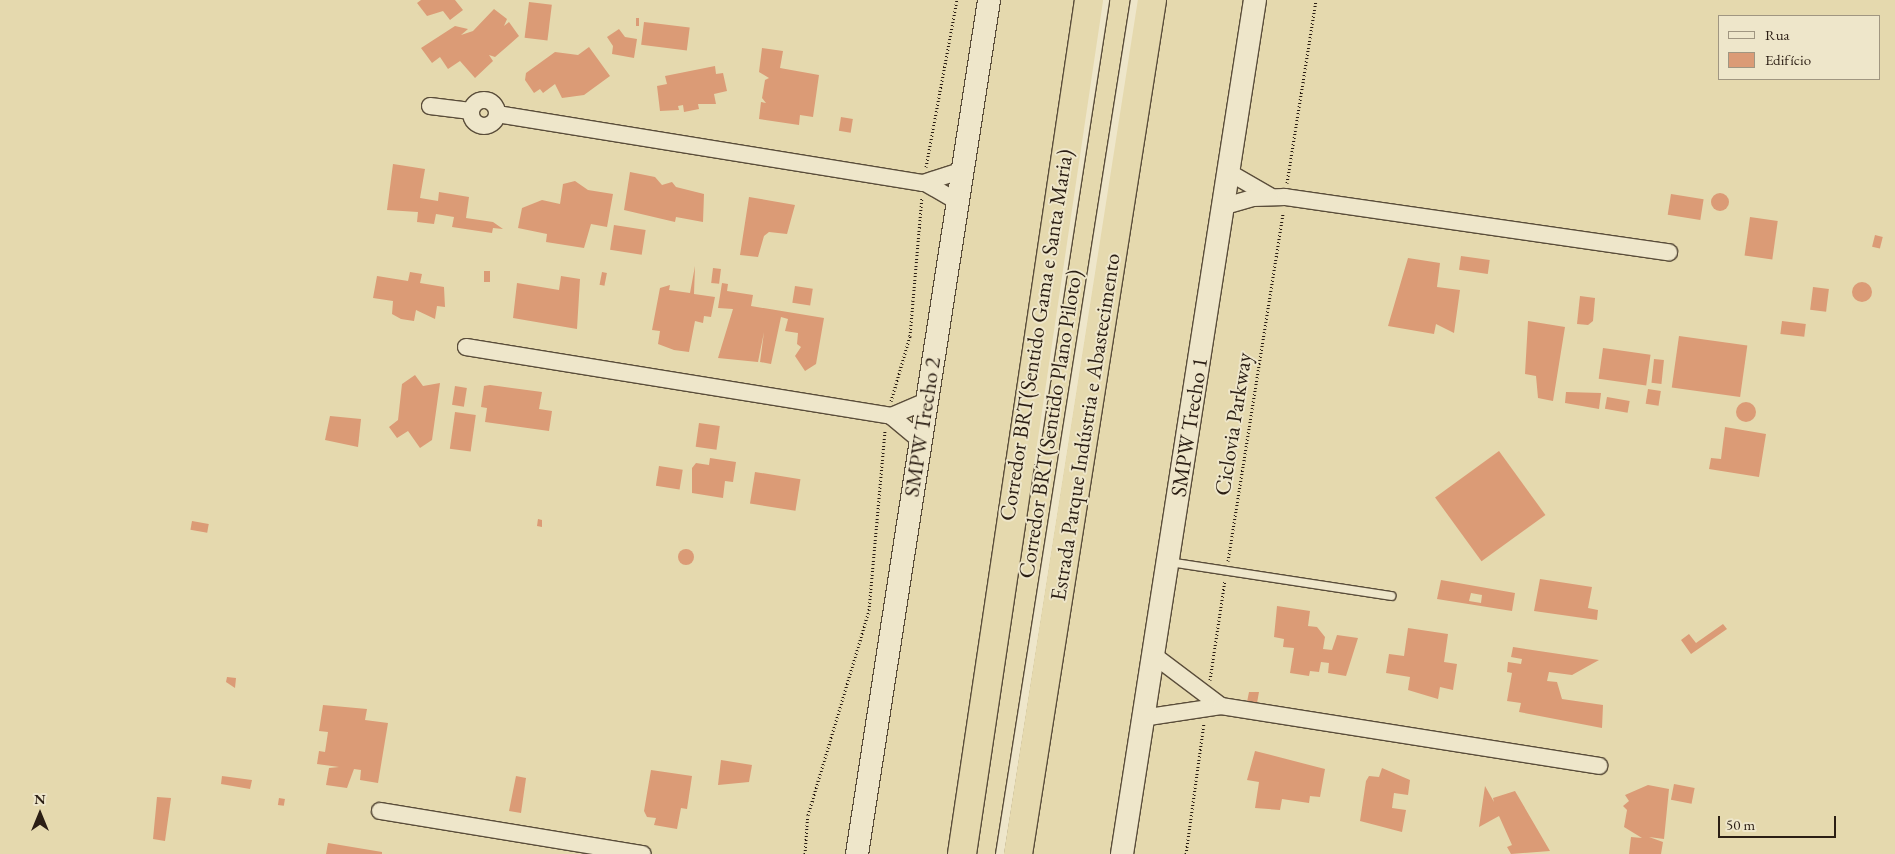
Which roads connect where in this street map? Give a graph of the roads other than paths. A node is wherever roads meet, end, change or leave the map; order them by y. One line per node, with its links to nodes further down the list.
1 (989, 0): 8 (street, SMPW Trecho 2)
2 (1089, 0): 29 (highway)
3 (1105, 0): 19 (lane, Corredor BRT(Sentido Gama e Santa Maria))
4 (1135, 0): 30 (lane, Corredor BRT(Sentido Plano Piloto))
5 (1152, 0): 31 (highway, Estrada Parque Indústria e Abastecimento)
6 (1255, 0): 9 (street, SMPW Trecho 1)
7 (430, 106): 10 (street)
8 (963, 170): 10 (street); 12 (street, SMPW Trecho 2)
9 (1230, 173): 11 (street); 13 (street, SMPW Trecho 1)
10 (927, 184): 12 (street)
11 (1278, 196): 13 (street); 14 (street)
12 (958, 202): 16 (street, SMPW Trecho 2)
13 (1225, 206): 20 (street, SMPW Trecho 1)
14 (1669, 252)
15 (466, 347): 17 (street)
16 (926, 401): 17 (street); 18 (street, SMPW Trecho 2)
17 (891, 416): 18 (street)
18 (920, 440): 28 (street, SMPW Trecho 2)
19 (1033, 470)
20 (1167, 562): 21 (lane); 22 (street, SMPW Trecho 1)
21 (1391, 596)
22 (1152, 654): 23 (street); 24 (street, SMPW Trecho 1)
23 (1212, 703): 24 (street); 25 (street)
24 (1142, 718): 32 (street, SMPW Trecho 1)
25 (1599, 766)
26 (380, 811): 27 (street)
27 (642, 854)
28 (857, 854)
29 (962, 854)
30 (1000, 854)
31 (1018, 854)
32 (1122, 854)

